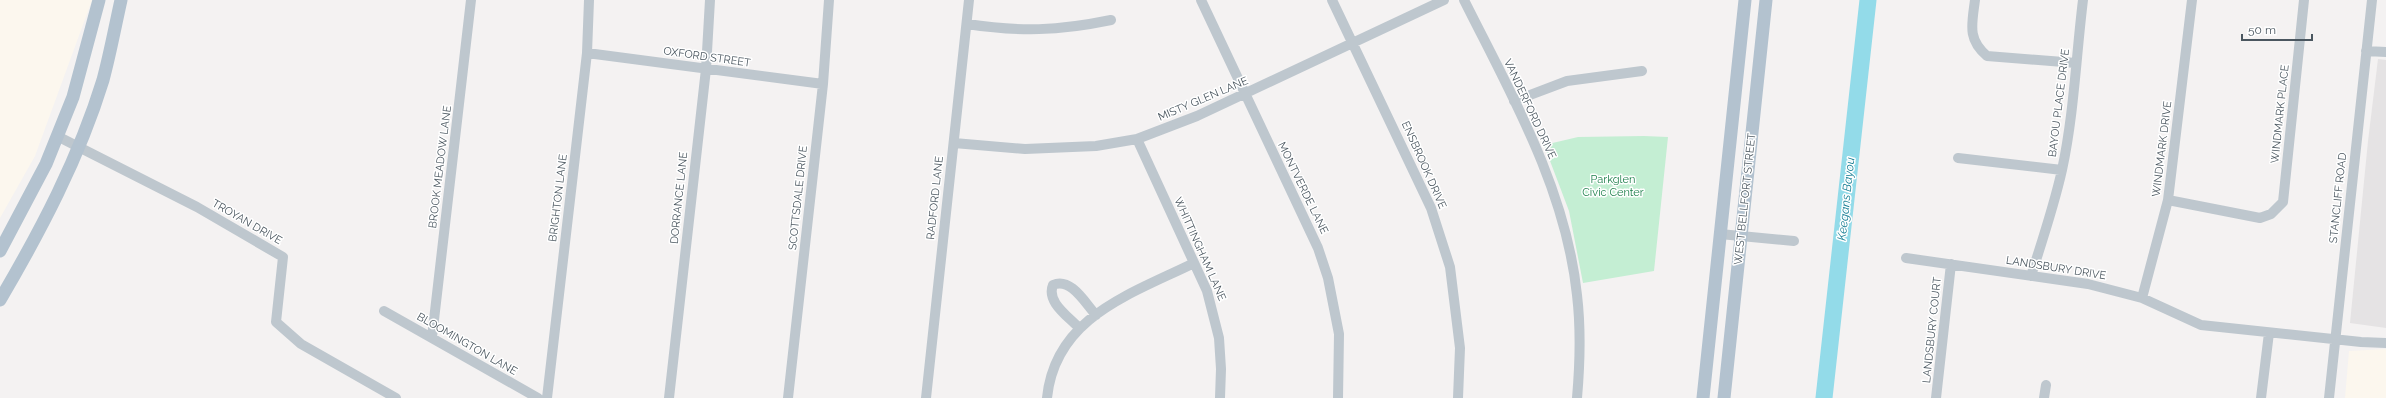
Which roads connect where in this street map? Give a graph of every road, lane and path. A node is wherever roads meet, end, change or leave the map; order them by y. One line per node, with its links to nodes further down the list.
1 (99, 0): 31 (main road)
2 (121, 0): 34 (main road)
3 (471, 0): 53 (street, BROOK MEADOW LANE)
4 (590, 0): 24 (street, BRIGHTON LANE)
5 (710, 0): 26 (street, DORRANCE LANE)
6 (829, 0): 28 (street, SCOTTSDALE DRIVE)
7 (969, 0): 20 (street, RADFORD LANE)
8 (1201, 0): 29 (street, MONTVERDE LANE)
9 (1332, 0): 21 (street, ENSBROOK DRIVE)
10 (1444, 0): 21 (street, MISTY GLEN LANE)
11 (1464, 0): 30 (street, VANDERFORD DRIVE)
12 (1745, 0): 38 (main road, WEST BELLFORT STREET)
13 (1766, 0): 39 (main road, WEST BELLFORT STREET)
14 (1975, 0): 25 (street)
15 (2083, 0): 25 (street, BAYOU PLACE DRIVE)
16 (2192, 0): 37 (street, WINDMARK DRIVE)
17 (2304, 0): 37 (street, WINDMARK PLACE)
18 (2372, 0): 22 (street, STANCLIFF ROAD)
19 (1111, 20): 20 (street)
20 (967, 24): 33 (street, RADFORD LANE)
21 (1354, 43): 29 (street, MISTY GLEN LANE); 66 (street, ENSBROOK DRIVE)
22 (2366, 51): 23 (street); 54 (street, STANCLIFF ROAD)
23 (2386, 52)
24 (587, 53): 26 (street, OXFORD STREET); 59 (street, BRIGHTON LANE)
25 (2076, 63): 36 (street, BAYOU PLACE DRIVE)
26 (706, 69): 28 (street, OXFORD STREET); 60 (street, DORRANCE LANE)
27 (1642, 71): 30 (street)
28 (823, 84): 61 (street, SCOTTSDALE DRIVE)
29 (1245, 95): 32 (street, MISTY GLEN LANE); 65 (street, MONTVERDE LANE)
30 (1514, 101): 67 (street, VANDERFORD DRIVE)
31 (57, 136): 34 (street, TROYAN DRIVE); 41 (main road)
32 (1137, 139): 33 (street, MISTY GLEN LANE); 43 (street, WHITTINGHAM LANE)
33 (954, 143): 62 (street, RADFORD LANE)
34 (79, 146): 46 (main road); 57 (street, TROYAN DRIVE)
35 (1958, 158): 36 (street)
36 (2062, 170): 45 (street, BAYOU PLACE DRIVE)
37 (2168, 200): 47 (street, WINDMARK DRIVE)
38 (1720, 234): 39 (street); 68 (main road, WEST BELLFORT STREET)
39 (1741, 236): 40 (street); 69 (main road, WEST BELLFORT STREET)
40 (1794, 241)
41 (0, 251)
42 (1906, 258): 44 (street, LANDSBURY DRIVE)
43 (1194, 263): 50 (street); 64 (street, WHITTINGHAM LANE)
44 (1951, 264): 45 (street, LANDSBURY DRIVE); 70 (street, LANDSBURY COURT)
45 (2031, 276): 47 (street, LANDSBURY DRIVE)
46 (4, 283): 48 (main road)
47 (2142, 298): 52 (street, LANDSBURY DRIVE)
48 (0, 300)
49 (384, 311): 53 (street, BLOOMINGTON LANE)
50 (1096, 315): 51 (street); 51 (street)
51 (1078, 328): 63 (street)
52 (2269, 333): 54 (street, LANDSBURY DRIVE); 72 (street)
53 (432, 337): 58 (street, BLOOMINGTON LANE)
54 (2335, 339): 55 (street, LANDSBURY DRIVE); 73 (street, STANCLIFF ROAD)
55 (2386, 343)
56 (2046, 385): 71 (street)
57 (396, 398)
58 (538, 398)
59 (547, 398)
60 (669, 398)
61 (788, 398)
62 (926, 398)
63 (1047, 398)
64 (1220, 398)
65 (1338, 398)
66 (1458, 398)
67 (1577, 398)
68 (1704, 398)
69 (1724, 398)
70 (1936, 398)
71 (2044, 398)
72 (2261, 398)
73 (2329, 398)

